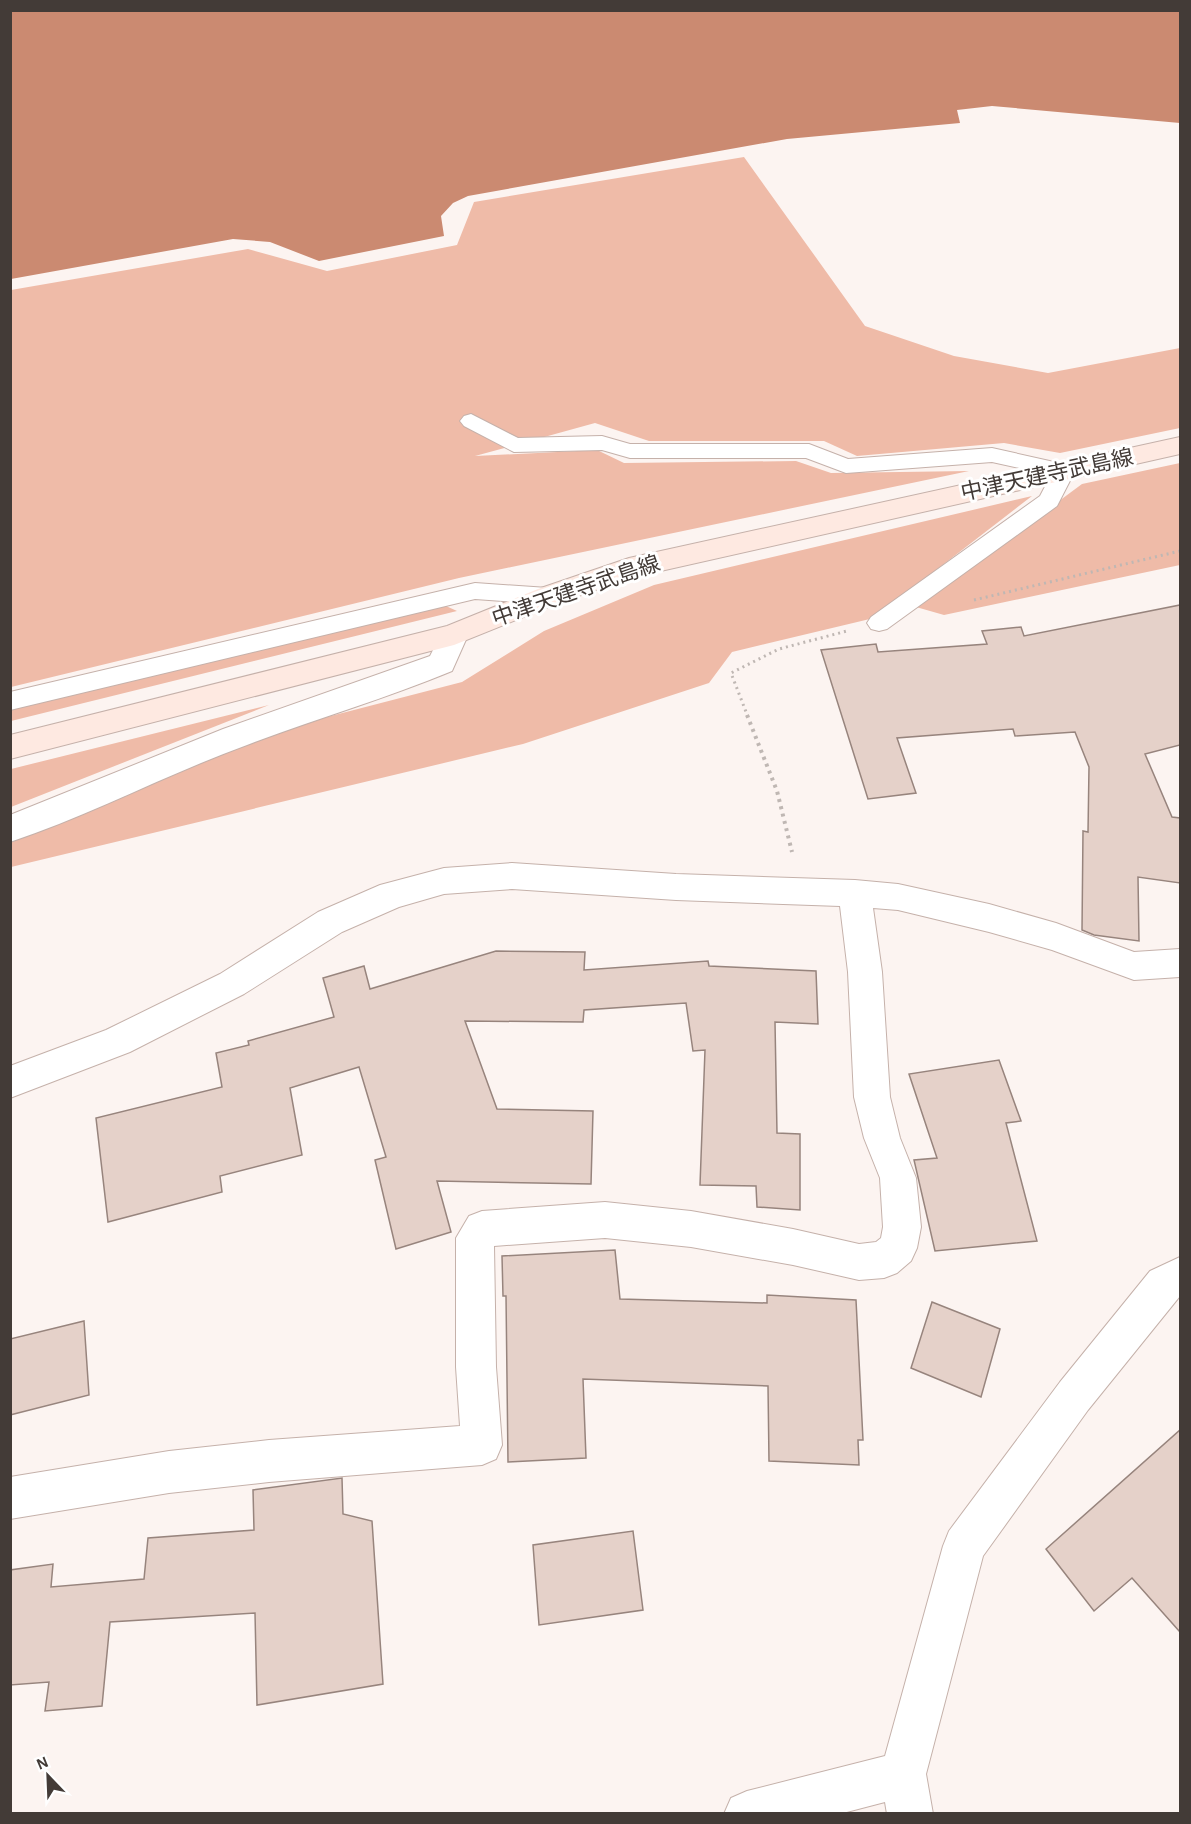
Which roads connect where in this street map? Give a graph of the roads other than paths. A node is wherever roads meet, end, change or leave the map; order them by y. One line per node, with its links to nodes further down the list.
1 (471, 421): 3 (lane)
2 (1180, 446): 3 (main road, 中津天建寺武島線)
3 (1064, 471): 4 (main road, 中津天建寺武島線); 5 (lane)
4 (548, 596): 6 (main road, 中津天建寺武島線); 7 (lane)
5 (879, 623)
6 (454, 635): 8 (main road, 中津天建寺武島線); 9 (street)
7 (10, 701)
8 (10, 747)
9 (10, 829)
10 (855, 893): 11 (street); 12 (street); 14 (street)
11 (1180, 963)
12 (10, 1082)
13 (1180, 1276): 15 (street)
14 (10, 1497)
15 (906, 1794): 16 (street)
16 (747, 1814)

